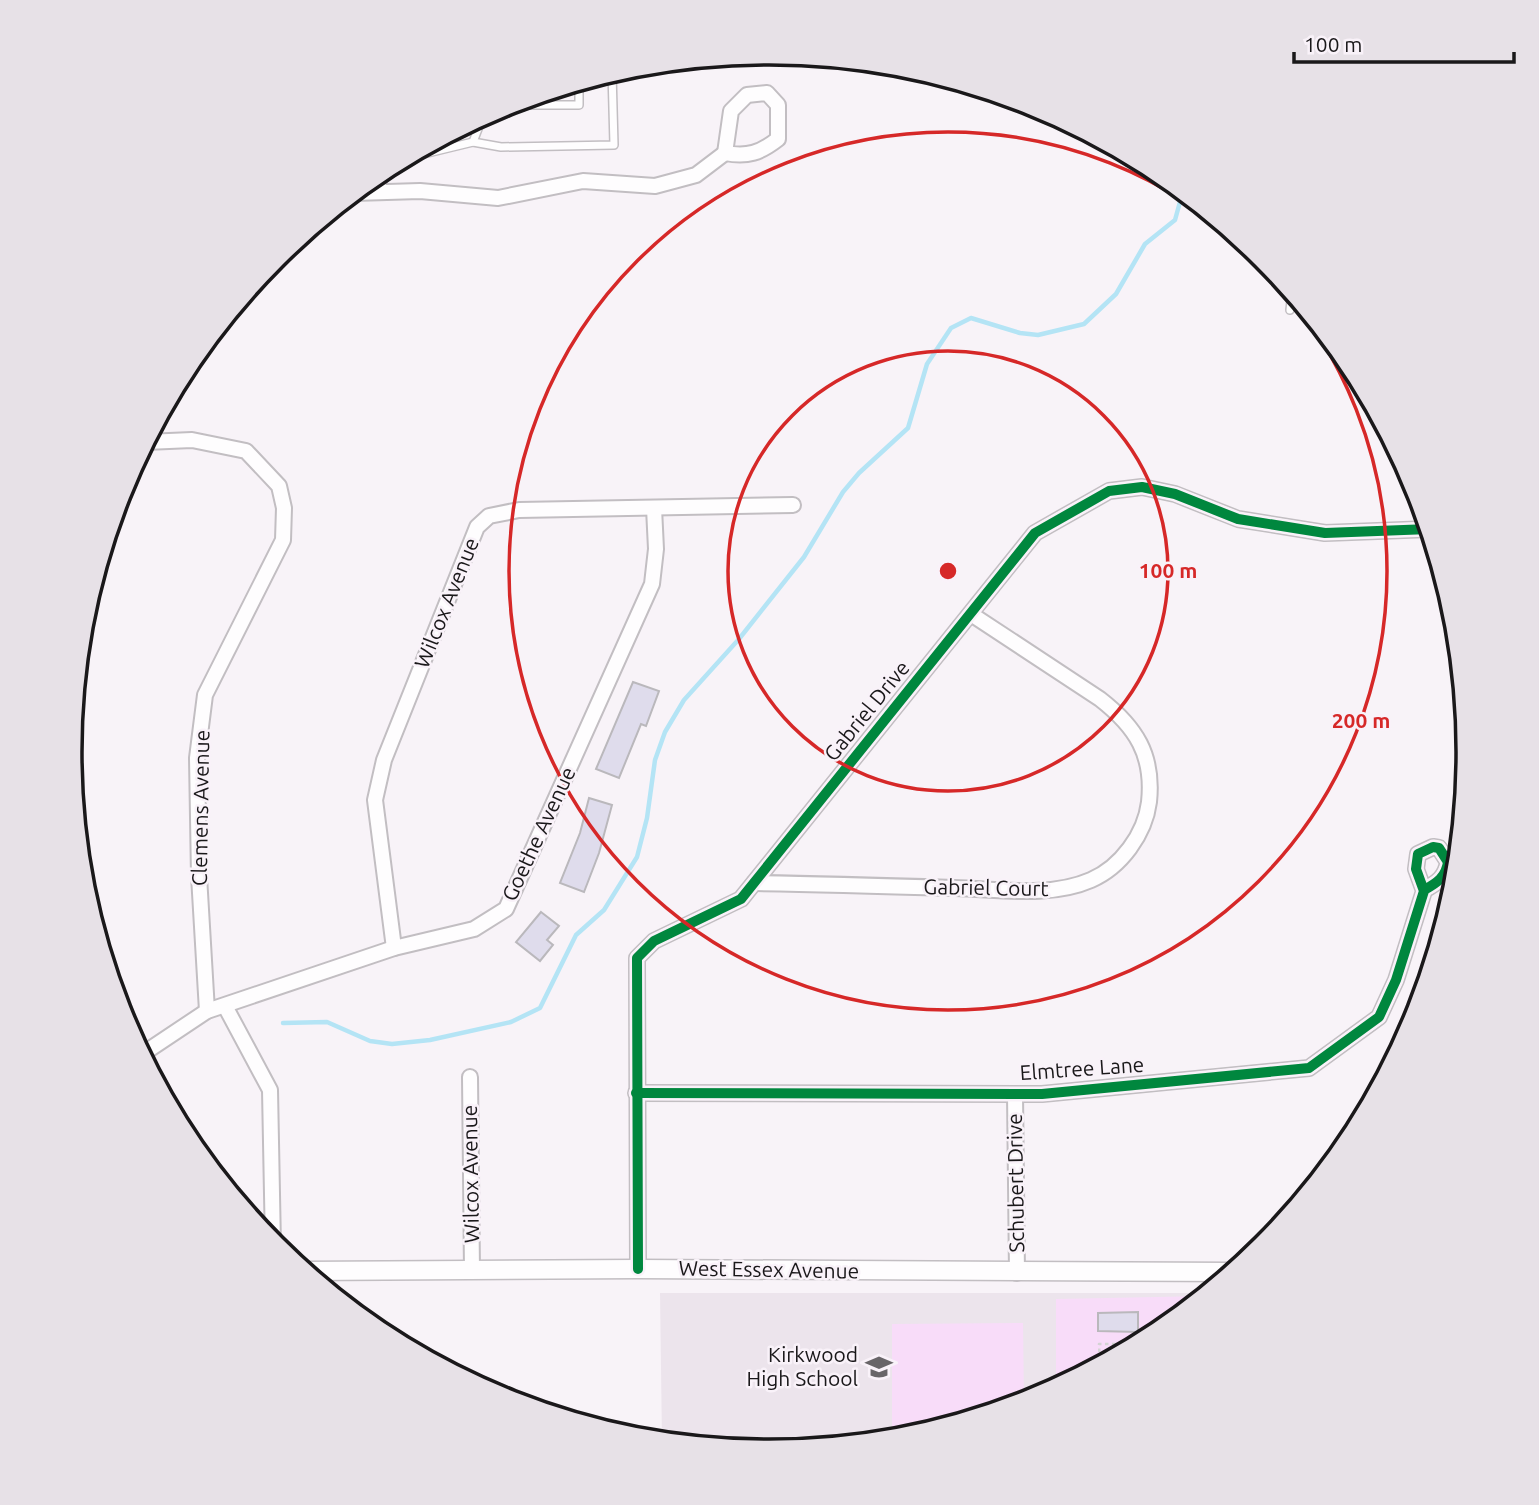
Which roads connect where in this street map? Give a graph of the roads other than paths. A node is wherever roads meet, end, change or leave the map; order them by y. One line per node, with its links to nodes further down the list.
1 (612, 83): 5 (lane)
2 (579, 92): 3 (lane)
3 (536, 106)
4 (477, 130): 5 (lane)
5 (473, 142): 6 (lane)
6 (438, 150)
7 (725, 153): 7 (street); 10 (street)
8 (379, 187): 10 (street)
9 (371, 192): 10 (street)
10 (379, 192)
11 (1291, 304): 12 (lane)
12 (1290, 310)
13 (156, 442): 22 (street, Clemens Avenue)
14 (793, 505): 15 (street, Wilcox Avenue)
15 (654, 508): 20 (street, Goethe Avenue); 20 (street, Wilcox Avenue)
16 (1420, 529): 17 (street, Gabriel Drive)
17 (971, 614): 18 (street, Gabriel Drive); 18 (street, Gabriel Court)
18 (754, 883): 25 (street, Gabriel Drive)
19 (1424, 891): 26 (street, Elmtree Lane)
20 (394, 948): 21 (street, Goethe Avenue)
21 (225, 1006): 22 (street, Goethe Avenue); 27 (street)
22 (207, 1011): 23 (street, Goethe Avenue)
23 (149, 1049)
24 (470, 1077): 30 (street, Wilcox Avenue)
25 (636, 1093): 26 (street, Elmtree Lane); 28 (street, Gabriel Drive)
26 (1015, 1094): 32 (street, Schubert Drive)
27 (273, 1228)
28 (638, 1269): 30 (street, West Essex Avenue); 32 (street, West Essex Avenue)
29 (317, 1271): 30 (street, West Essex Avenue)
30 (472, 1271)
31 (1220, 1272): 32 (street, West Essex Avenue)
32 (1017, 1273)

